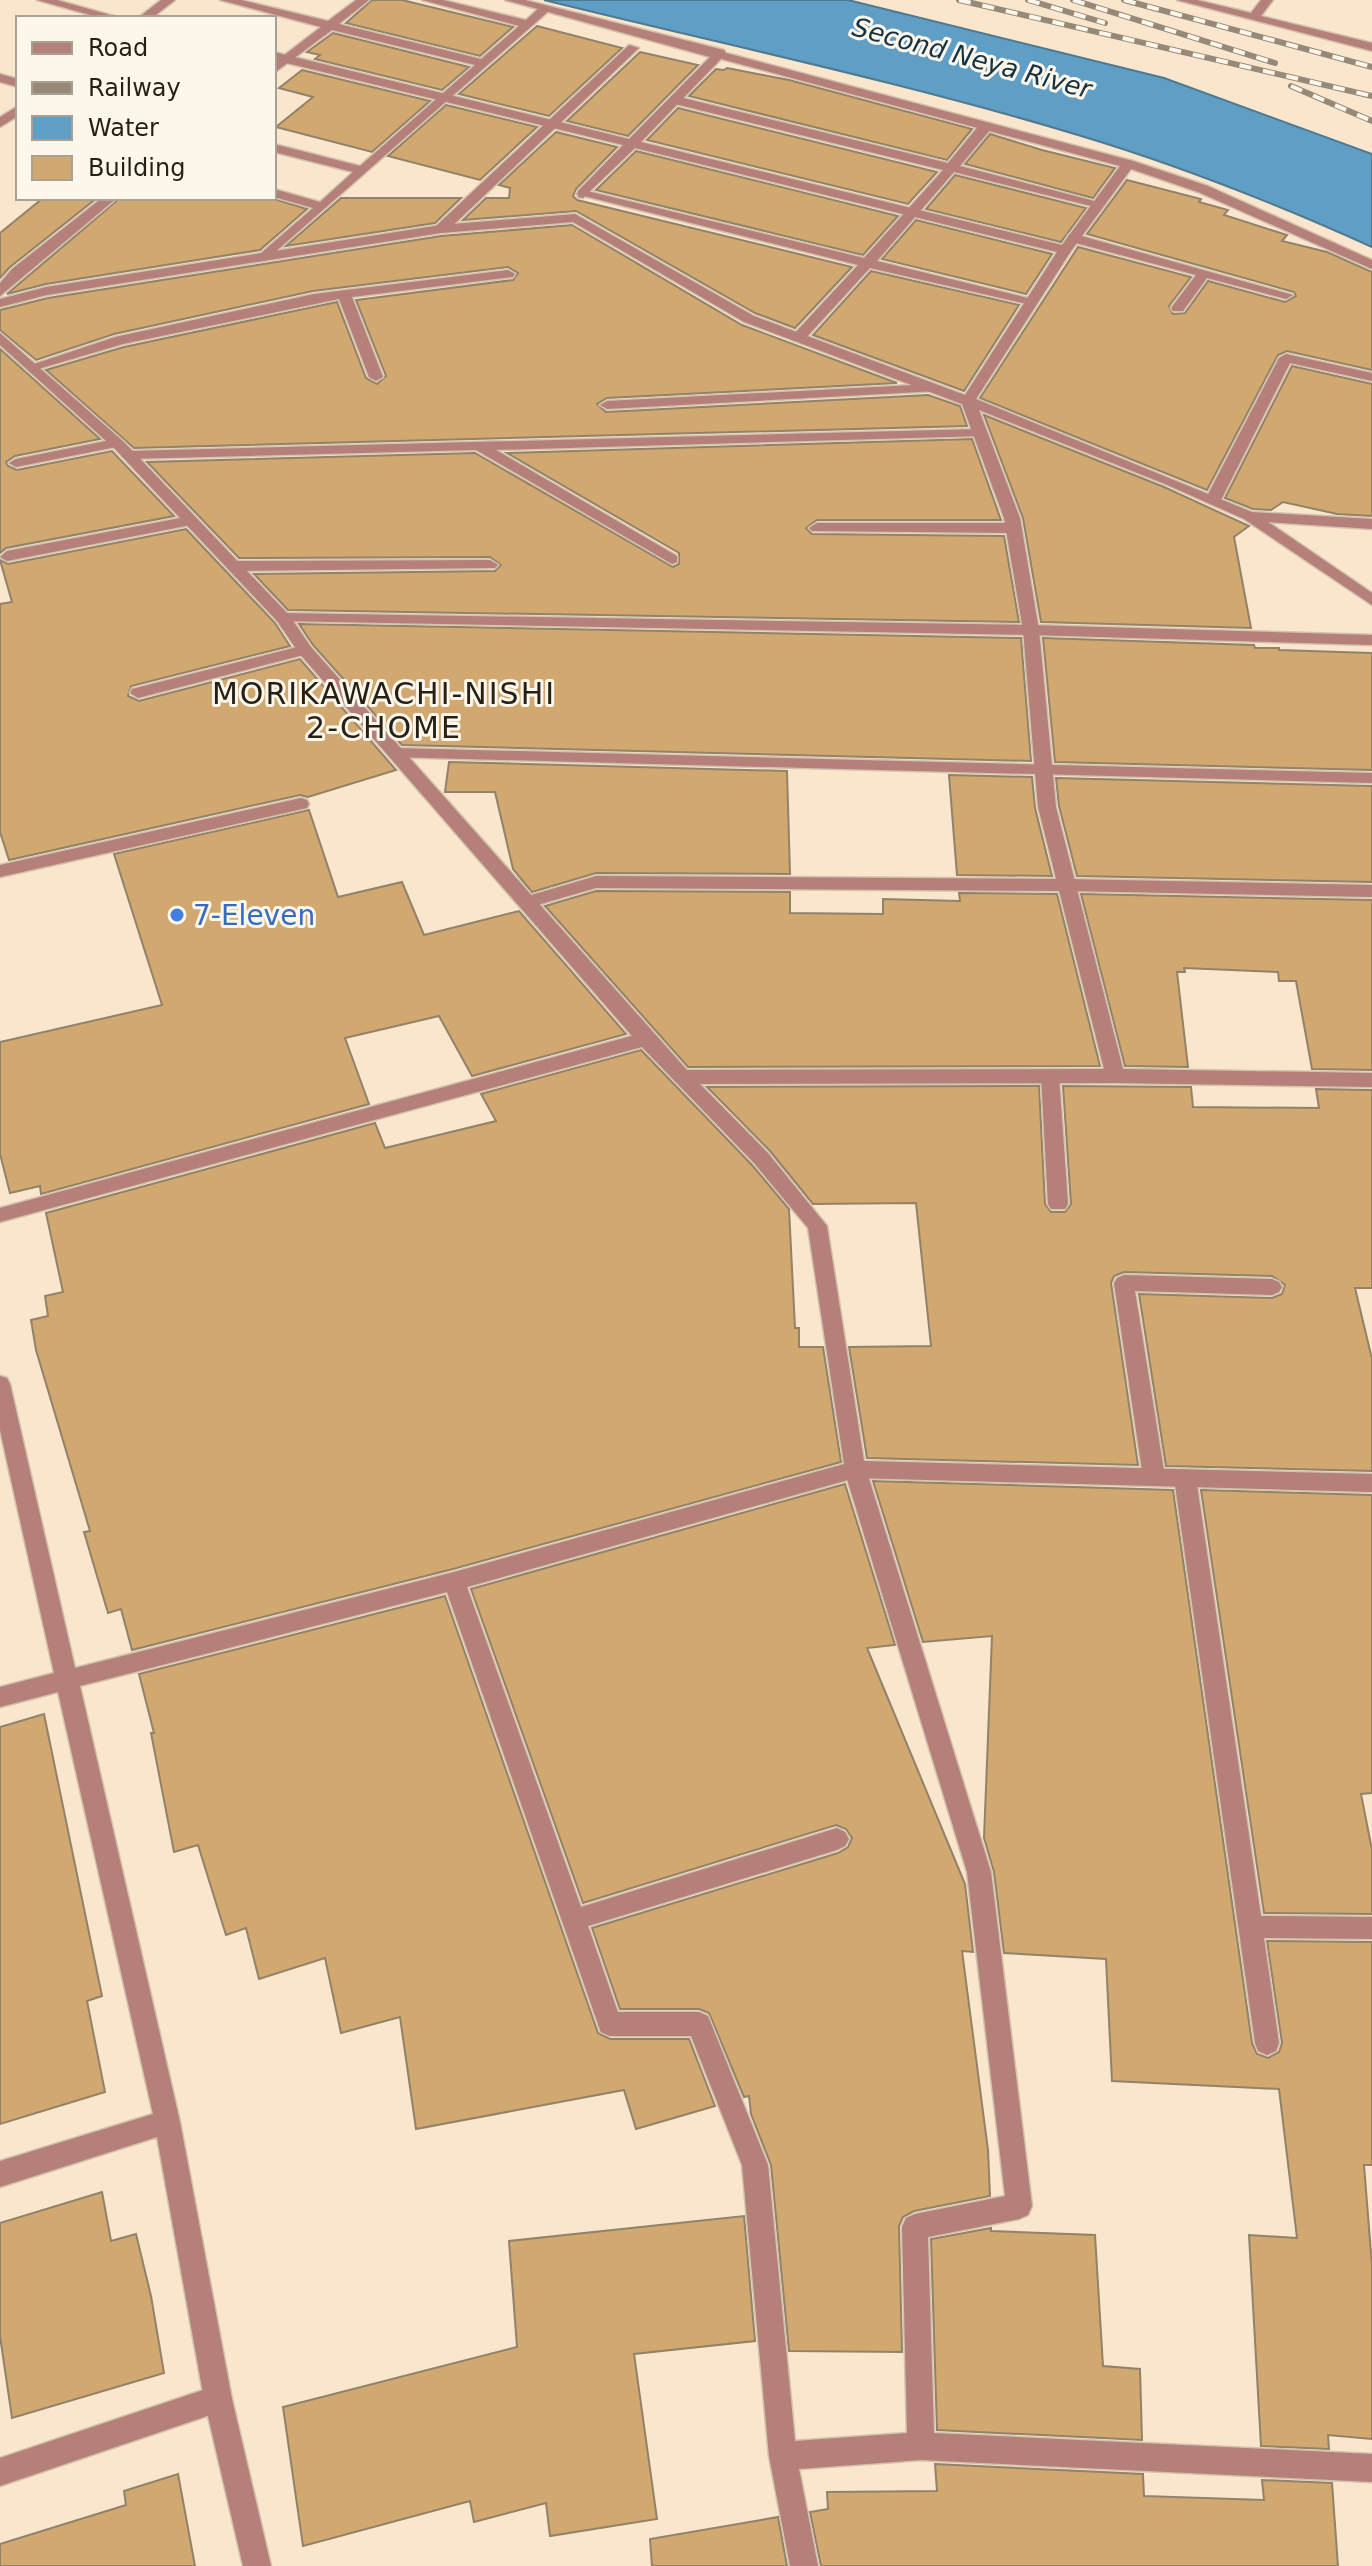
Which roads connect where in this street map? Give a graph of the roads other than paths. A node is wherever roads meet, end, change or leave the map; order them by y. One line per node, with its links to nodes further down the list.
1 (43, 0): 10 (street)
2 (169, 0): 11 (street)
3 (226, 0): 14 (street)
4 (363, 0): 14 (street)
5 (428, 0): 13 (street)
6 (511, 0): 9 (street)
7 (1183, 0): 12 (street)
8 (1267, 0): 12 (street)
9 (545, 9): 13 (street); 17 (street)
10 (107, 16)
11 (147, 16)
12 (1253, 18): 15 (street)
13 (528, 24): 19 (street)
14 (331, 26): 18 (street); 19 (street)
15 (1372, 47)
16 (633, 48): 22 (street)
17 (720, 53): 21 (street); 23 (street)
18 (280, 58): 20 (street)
19 (482, 63): 20 (street)
20 (443, 98): 22 (street); 28 (street)
21 (675, 100): 24 (street); 27 (street)
22 (549, 125): 24 (street); 36 (street)
23 (986, 126): 26 (street); 27 (street)
24 (633, 145): 30 (street); 34 (street)
25 (276, 149): 28 (street)
26 (1128, 164): 32 (street); 40 (street)
27 (951, 168): 32 (street); 34 (street)
28 (361, 170): 33 (street)
29 (276, 194): 33 (street)
30 (590, 195): 35 (street); 39 (street)
31 (107, 200): 43 (street)
32 (1099, 204): 37 (street)
33 (321, 206): 38 (street)
34 (914, 213): 37 (street); 39 (street)
35 (575, 218): 36 (street); 50 (street)
36 (441, 229): 38 (street)
37 (1069, 244): 41 (street); 47 (street)
38 (265, 257): 46 (street)
39 (869, 263): 47 (street); 50 (street)
40 (1372, 265)
41 (1204, 273): 45 (street); 48 (street)
42 (508, 274): 44 (street)
43 (0, 292)
44 (344, 294): 51 (street); 52 (street)
45 (1286, 295)
46 (0, 303)
47 (1031, 303): 55 (street)
48 (1178, 308)
49 (0, 337): 51 (street)
50 (798, 338): 54 (street)
51 (35, 366): 58 (street)
52 (376, 377)
53 (1372, 377): 62 (street)
54 (933, 388): 55 (street); 56 (street)
55 (968, 401): 57 (street); 62 (street)
56 (607, 405)
57 (979, 433): 59 (street); 67 (street)
58 (116, 443): 60 (street); 61 (street)
59 (477, 445): 60 (street); 69 (street)
60 (128, 455): 64 (street)
61 (16, 463)
62 (1213, 500): 63 (street)
63 (1249, 516): 65 (street); 72 (street)
64 (191, 521): 68 (street); 71 (street)
65 (1372, 524)
66 (817, 528): 67 (street)
67 (1014, 528): 74 (street)
68 (7, 556)
69 (672, 559)
70 (490, 565): 71 (street)
71 (234, 566): 73 (street)
72 (1372, 600)
73 (283, 618): 74 (street); 76 (street)
74 (1031, 630): 75 (street); 79 (street)
75 (1372, 640)
76 (305, 650): 77 (street); 78 (street)
77 (138, 693)
78 (396, 753): 79 (street); 85 (street)
79 (1043, 768): 80 (street); 83 (street)
80 (1372, 778)
81 (301, 804): 82 (street)
82 (0, 871)
83 (1067, 885): 84 (street); 85 (street); 88 (street)
84 (1372, 891)
85 (527, 902): 86 (street)
86 (646, 1039): 89 (street); 92 (street)
87 (1050, 1076): 88 (street); 89 (street); 91 (street)
88 (1115, 1076): 90 (street)
89 (680, 1077): 95 (street)
90 (1372, 1080)
91 (1058, 1204)
92 (0, 1215)
93 (1272, 1287): 96 (street)
94 (0, 1384): 100 (street)
95 (855, 1469): 96 (street); 99 (street); 110 (street)
96 (1154, 1477): 97 (street)
97 (1185, 1478): 98 (street); 104 (street)
98 (1372, 1483)
99 (454, 1581): 100 (street); 103 (street)
100 (69, 1680): 101 (street); 107 (street)
101 (0, 1697)
102 (837, 1839): 103 (street)
103 (573, 1920): 111 (street)
104 (1250, 1927): 105 (street); 106 (street)
105 (1372, 1928)
106 (1267, 2043)
107 (167, 2122): 108 (street); 109 (street)
108 (0, 2174)
109 (218, 2399): 113 (street); 114 (street)
110 (921, 2446): 111 (street); 112 (street)
111 (783, 2456): 115 (street)
112 (1372, 2468)
113 (0, 2472)
114 (257, 2566)
115 (804, 2566)

